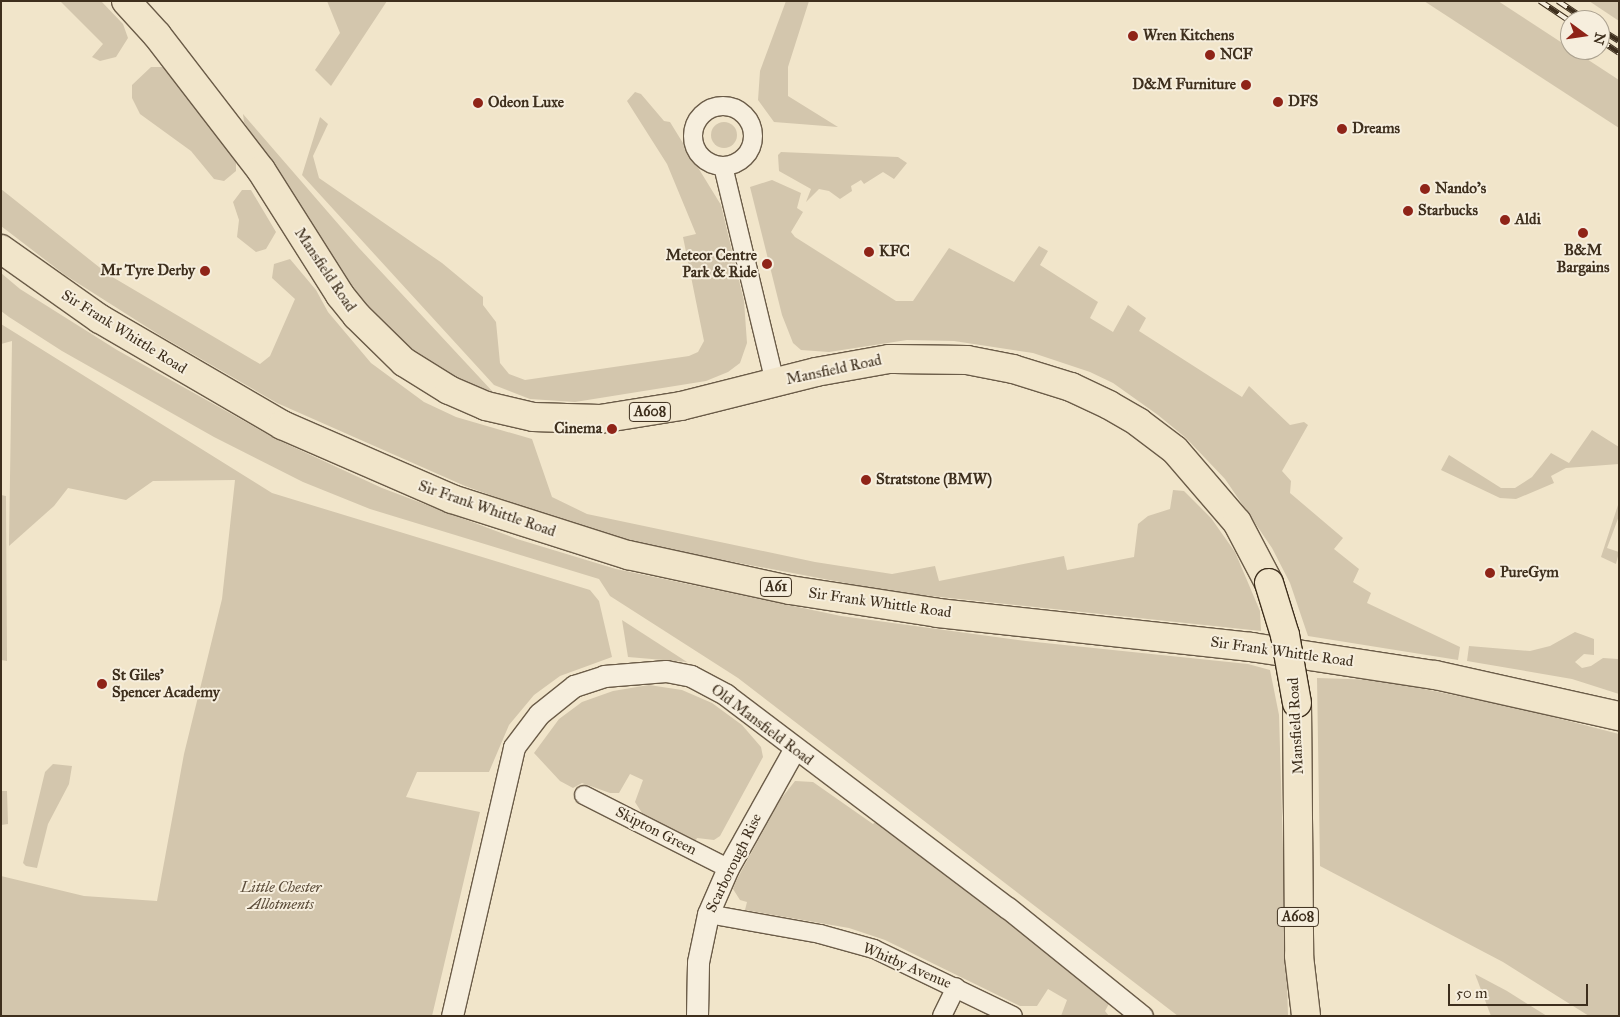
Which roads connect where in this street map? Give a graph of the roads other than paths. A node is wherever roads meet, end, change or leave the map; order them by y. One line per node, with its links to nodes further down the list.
1 (126, 1): 4 (main road, Mansfield Road / A608)
2 (723, 166): 4 (street)
3 (1, 249): 5 (main road, Sir Frank Whittle Road / A61)
4 (775, 382): 16 (main road, Mansfield Road / A608, bridge)
5 (1619, 716)
6 (795, 748): 8 (street, Scarborough Rise); 11 (street, Old Mansfield Road); 15 (street, Old Mansfield Road)
7 (584, 795): 8 (street, Skipton Green)
8 (728, 868): 9 (street, Scarborough Rise)
9 (708, 914): 10 (street, Whitby Avenue); 12 (street, Scarborough Rise)
10 (956, 987): 13 (street); 14 (street, Whitby Avenue)
11 (452, 1016)
12 (697, 1016)
13 (942, 1016)
14 (1013, 1016)
15 (1142, 1016)
16 (1306, 1016)

